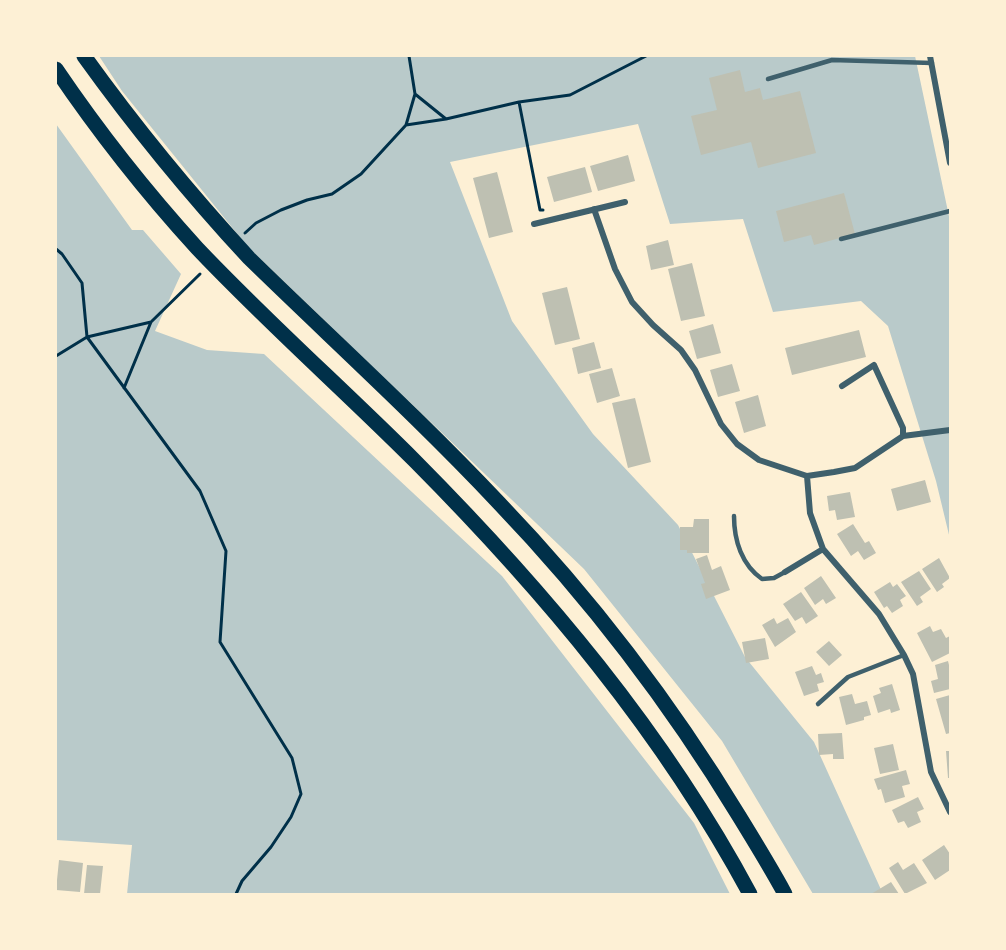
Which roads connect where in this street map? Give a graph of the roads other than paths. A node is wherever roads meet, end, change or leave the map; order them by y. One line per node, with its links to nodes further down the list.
1 (84, 56): 23 (highway)
2 (930, 56): 3 (street)
3 (932, 63): 5 (lane); 6 (street)
4 (56, 69): 22 (highway)
5 (768, 79)
6 (951, 163)
7 (625, 202): 8 (street)
8 (594, 209): 10 (street); 15 (street)
9 (951, 211): 11 (lane)
10 (534, 224)
11 (841, 239)
12 (842, 386): 14 (street)
13 (951, 430): 14 (street)
14 (903, 436): 15 (street)
15 (807, 476): 17 (street)
16 (734, 516): 18 (lane)
17 (823, 549): 18 (street); 19 (street)
18 (785, 572)
19 (904, 655): 20 (lane); 21 (street)
20 (818, 704)
21 (951, 812)
22 (750, 894)
23 (785, 894)

